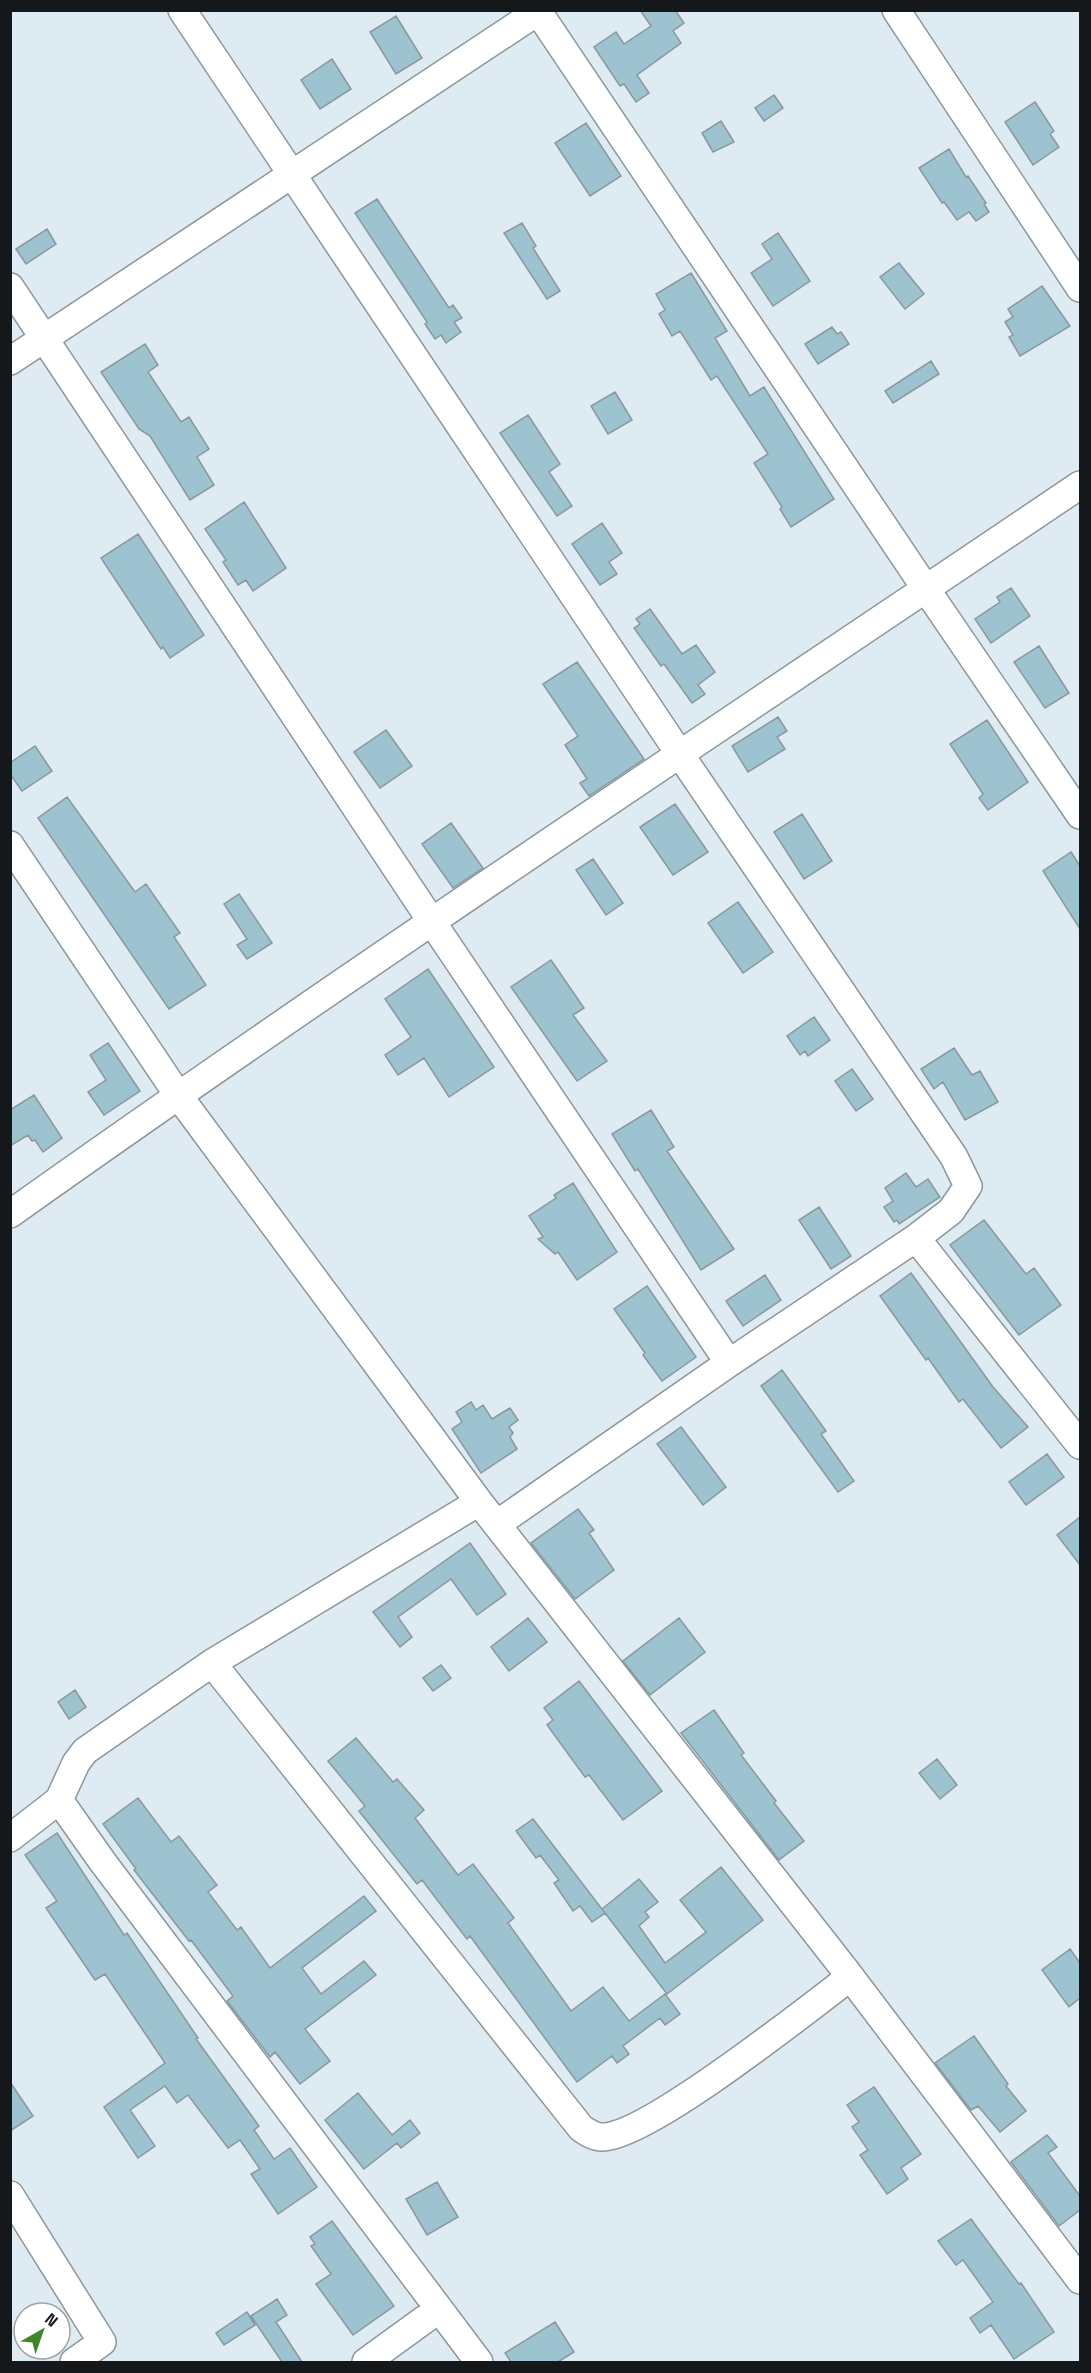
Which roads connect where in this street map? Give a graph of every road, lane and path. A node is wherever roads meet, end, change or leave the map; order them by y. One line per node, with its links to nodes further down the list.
1 (182, 10): 4 (street)
2 (896, 10): 6 (street)
3 (539, 11): 4 (street); 10 (street)
4 (293, 176): 7 (street); 11 (street)
5 (10, 287): 7 (street)
6 (1080, 288)
7 (45, 340): 8 (street); 14 (street)
8 (10, 361)
9 (1080, 485): 10 (street)
10 (926, 589): 11 (street); 12 (street)
11 (679, 753): 14 (street); 17 (street)
12 (1080, 814)
13 (10, 844): 15 (street)
14 (432, 922): 15 (street); 18 (street)
15 (178, 1095): 16 (street); 20 (street)
16 (10, 1215)
17 (916, 1238): 18 (street); 19 (street)
18 (729, 1363): 21 (street)
19 (1080, 1445)
20 (479, 1502): 21 (street); 22 (street)
21 (497, 1524): 25 (street)
22 (212, 1663): 23 (street); 25 (street)
23 (59, 1800): 24 (street); 28 (street)
24 (10, 1838)
25 (850, 1977): 27 (street)
26 (10, 2195): 29 (street)
27 (1080, 2280)
28 (438, 2309): 30 (street); 31 (street)
29 (74, 2362)
30 (366, 2362)
31 (479, 2362)

